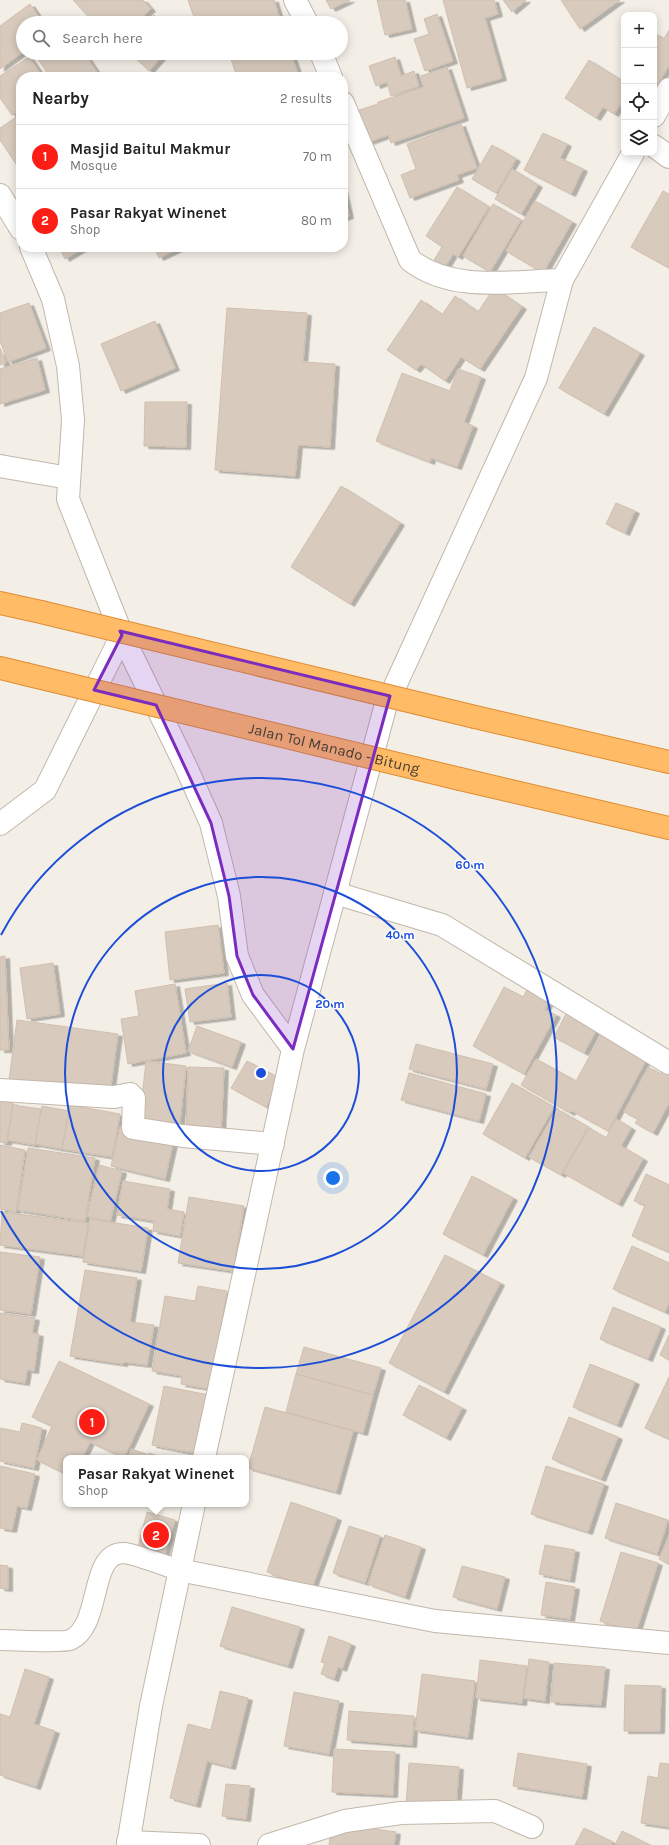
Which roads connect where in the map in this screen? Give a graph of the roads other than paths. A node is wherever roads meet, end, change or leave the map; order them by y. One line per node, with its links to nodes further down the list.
1 (295, 0): 2 (street)
2 (303, 16)
3 (324, 60): 4 (street)
4 (329, 72)
5 (669, 89): 6 (street)
6 (657, 111)
7 (348, 115): 14 (street)
8 (657, 148): 10 (street)
9 (631, 156): 14 (street)
10 (669, 157)
11 (0, 195): 12 (street)
12 (16, 221)
13 (33, 252): 16 (street)
14 (562, 280): 23 (street)
15 (0, 466): 16 (street)
16 (69, 478): 18 (street)
17 (0, 603): 20 (highway, bridge)
18 (122, 635): 21 (street); 24 (street)
19 (0, 668): 22 (highway, Jalan Tol Manado - Bitung, bridge)
20 (669, 762)
21 (0, 824)
22 (669, 828)
23 (335, 894): 24 (street); 25 (street)
24 (293, 1049): 27 (street)
25 (669, 1062)
26 (0, 1090): 27 (street)
27 (273, 1144): 28 (street)
28 (205, 1455)
29 (193, 1507): 30 (street)
30 (179, 1570): 31 (lane); 32 (street); 34 (street)
31 (0, 1640)
32 (669, 1643)
33 (532, 1827): 36 (street)
34 (128, 1844): 35 (street)
35 (199, 1845)
36 (269, 1845)

